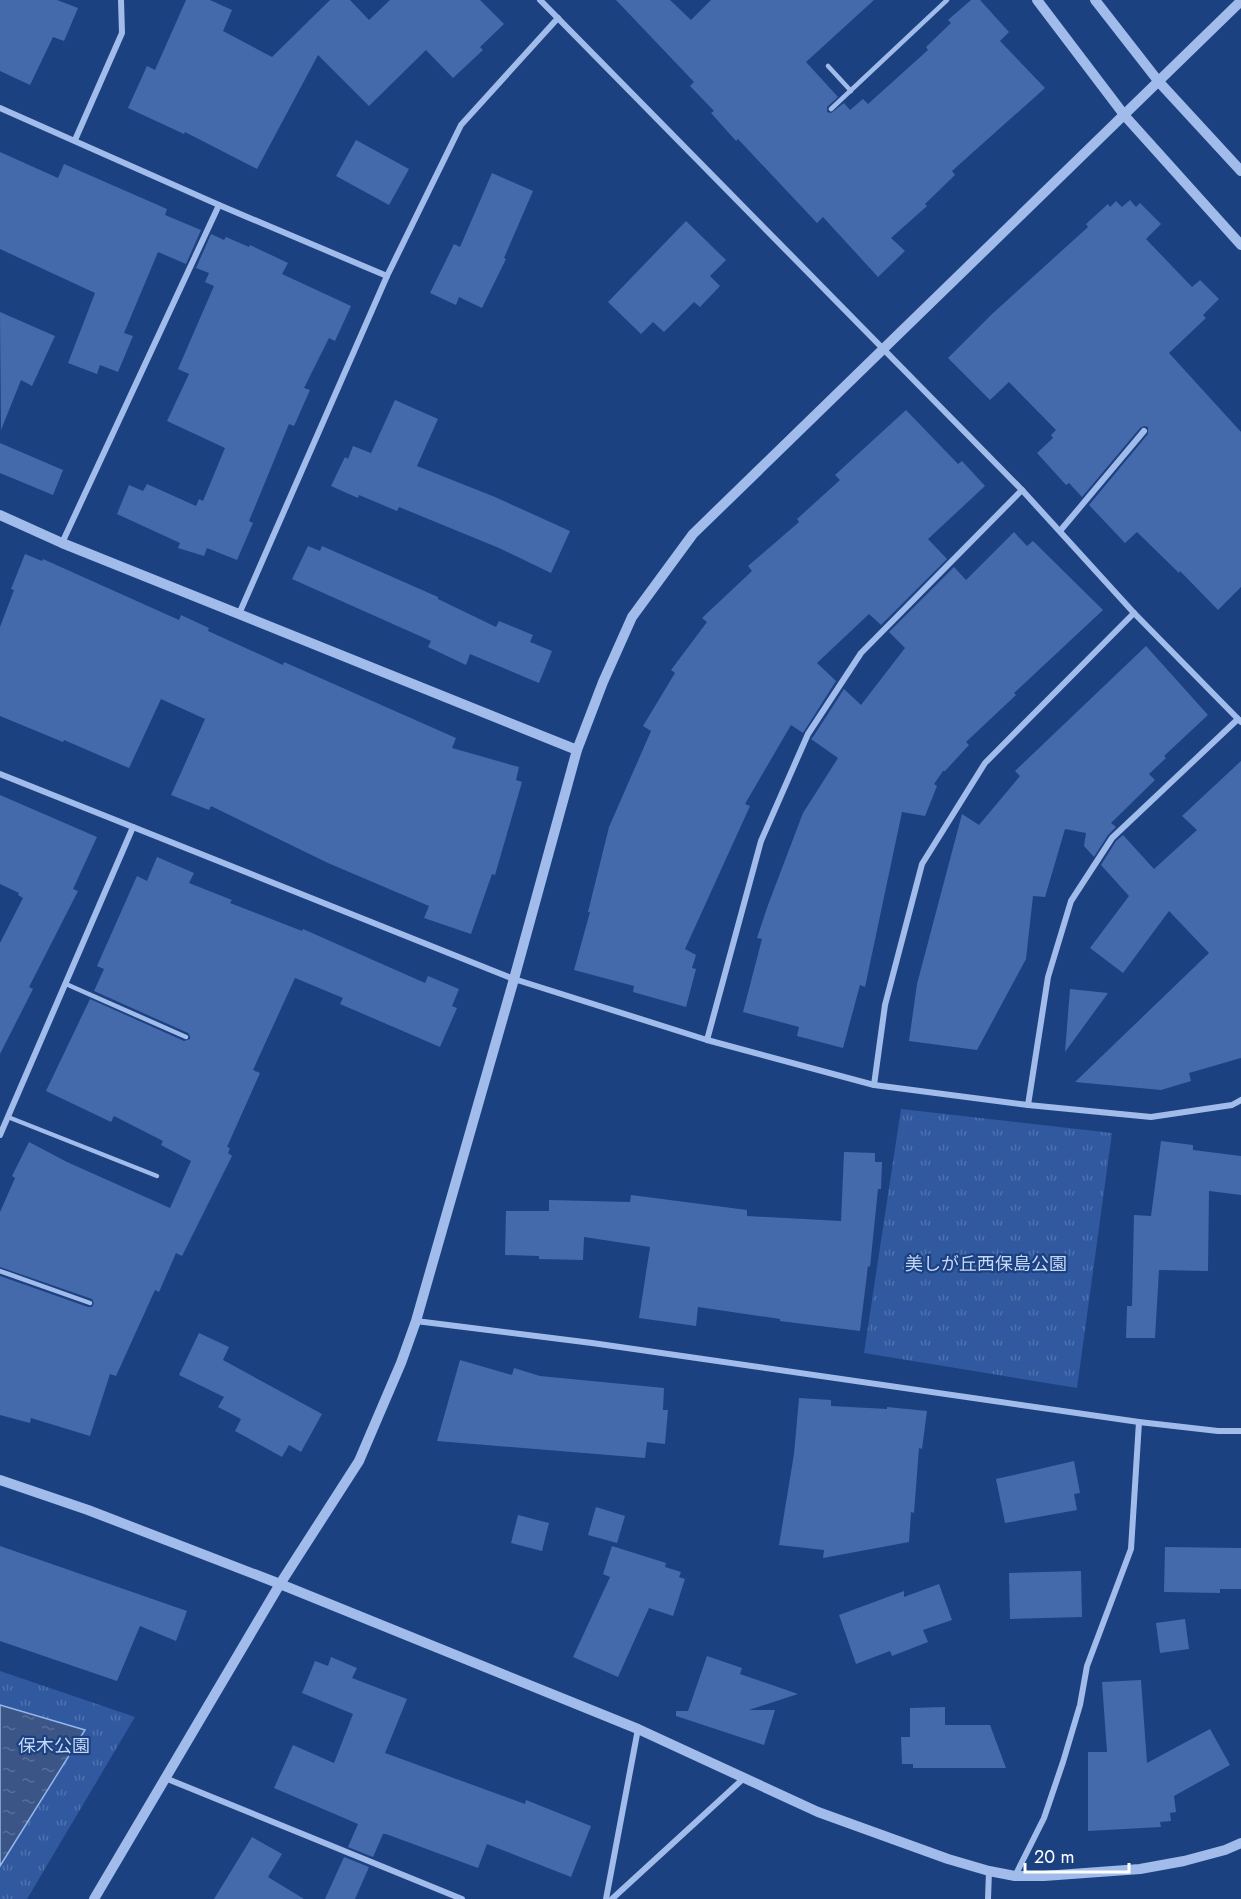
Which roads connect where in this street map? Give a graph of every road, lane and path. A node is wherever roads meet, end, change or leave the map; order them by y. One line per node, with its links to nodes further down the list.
1 (122, 0): 14 (street)
2 (540, 0): 7 (street)
3 (947, 0): 10 (lane)
4 (1037, 0): 13 (street)
5 (1095, 0): 9 (street)
6 (1241, 1): 9 (street)
7 (558, 18): 18 (street); 19 (street)
8 (828, 66): 10 (lane)
9 (1159, 82): 13 (street); 15 (street)
10 (851, 90): 12 (lane)
11 (0, 108): 14 (street)
12 (831, 109)
13 (1125, 116): 17 (street); 19 (street)
14 (75, 140): 16 (street)
15 (1241, 171)
16 (219, 206): 18 (street); 24 (street)
17 (1241, 246)
18 (387, 276): 26 (street)
19 (884, 348): 21 (street); 28 (street)
20 (1144, 431): 23 (street)
21 (1022, 490): 23 (street); 34 (street)
22 (0, 515): 24 (street)
23 (1060, 531): 25 (street)
24 (62, 543): 26 (street)
25 (1134, 613): 27 (street); 35 (street)
26 (238, 614): 28 (street)
27 (1240, 720): 37 (street)
28 (577, 750): 31 (street)
29 (0, 774): 30 (street)
30 (134, 827): 31 (street); 32 (street)
31 (514, 979): 34 (street); 43 (street)
32 (66, 984): 33 (lane); 38 (street)
33 (186, 1037)
34 (706, 1040): 35 (street)
35 (874, 1085): 37 (street)
36 (1241, 1100): 37 (street)
37 (1028, 1106)
38 (8, 1118): 39 (street); 40 (lane)
39 (0, 1135)
40 (157, 1176)
41 (0, 1271): 42 (lane)
42 (90, 1303)
43 (416, 1321): 44 (street); 47 (street)
44 (1139, 1422): 45 (street); 53 (street)
45 (1241, 1431)
46 (0, 1480): 47 (street)
47 (280, 1584): 48 (street); 49 (street)
48 (638, 1729): 50 (street); 56 (street)
49 (165, 1777): 54 (street); 55 (street)
50 (745, 1778): 52 (street); 57 (street)
51 (1241, 1843): 53 (street)
52 (989, 1871): 53 (street); 58 (street)
53 (1015, 1876)
54 (94, 1899)
55 (462, 1899)
56 (606, 1899)
57 (612, 1899)
58 (988, 1899)

